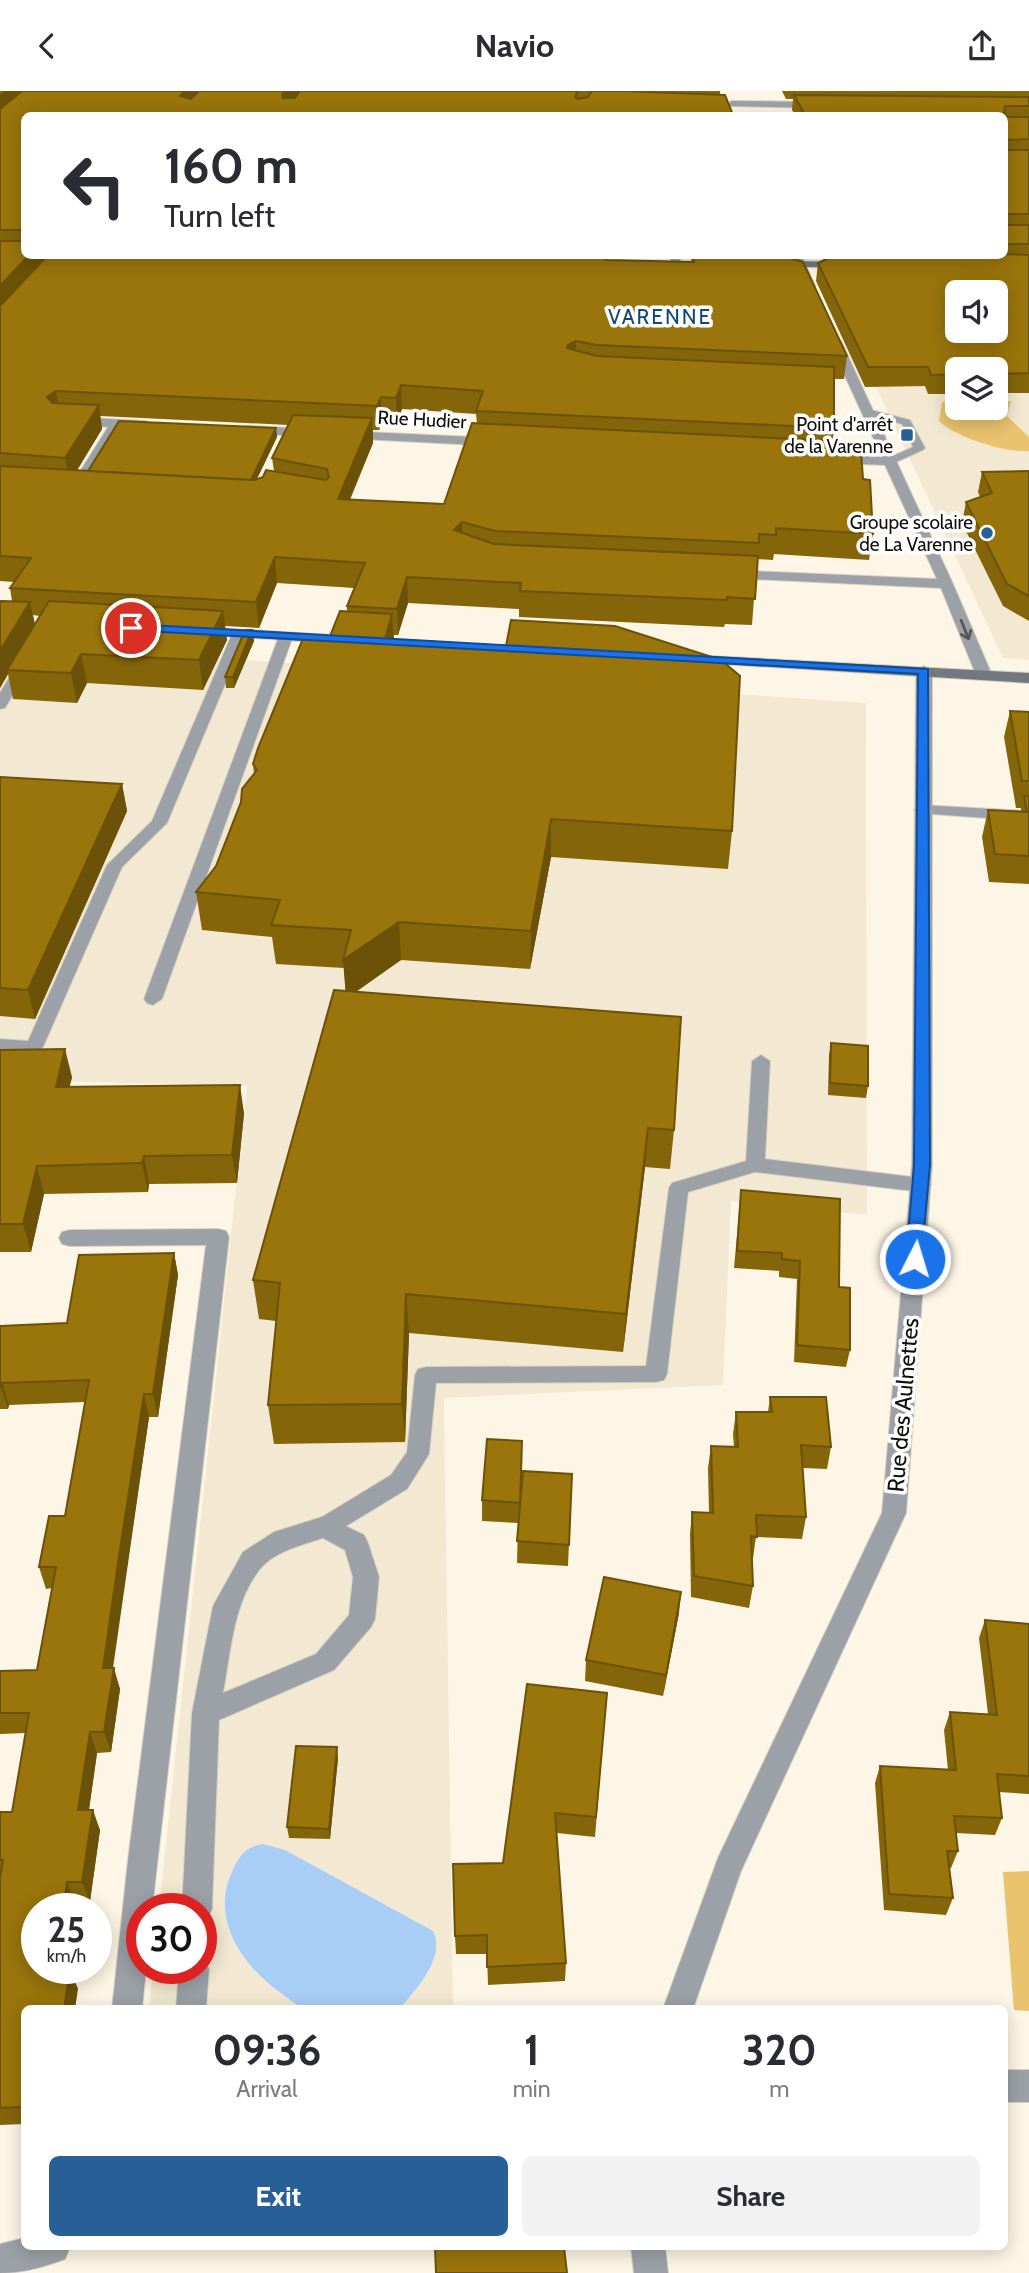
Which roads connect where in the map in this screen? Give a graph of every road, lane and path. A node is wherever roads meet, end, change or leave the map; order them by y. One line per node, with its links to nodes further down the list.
1 (728, 91): 4 (street)
2 (828, 105): 4 (street)
3 (721, 109): 4 (street)
4 (734, 110)
5 (675, 260): 7 (main road); 8 (main road)
6 (798, 260): 9 (main road); 10 (main road); 11 (street)
7 (663, 264)
8 (689, 264)
9 (764, 264)
10 (864, 265)
11 (813, 294)
12 (830, 332): 14 (street)
13 (838, 386): 14 (street)
14 (855, 386): 15 (street)
15 (867, 412): 22 (street); 22 (lane)
16 (60, 421): 17 (street)
17 (116, 423): 18 (street); 23 (street)
18 (156, 425)
19 (236, 429): 20 (street, Rue Hudier)
20 (505, 443)
21 (817, 458): 22 (street)
22 (890, 461): 25 (street)
23 (101, 490)
24 (716, 573): 25 (street)
25 (946, 585): 33 (street, one-way to 33)
26 (185, 631): 27 (main road)
27 (239, 634): 28 (main road); 39 (lane)
28 (286, 636): 29 (main road); 38 (lane)
29 (341, 639)
30 (28, 658): 35 (lane)
31 (683, 658): 32 (main road)
32 (924, 671): 33 (main road); 36 (street, Rue des Aulnettes)
33 (984, 675): 34 (main road)
34 (1029, 678)
35 (0, 705)
36 (922, 810): 37 (lane); 42 (street, Rue des Aulnettes)
37 (1029, 817)
38 (153, 999)
39 (0, 1045)
40 (761, 1061): 41 (lane)
41 (755, 1165): 42 (lane); 44 (lane)
42 (921, 1185): 50 (street, Rue des Aulnettes)
43 (70, 1238): 48 (street)
44 (325, 1527): 45 (street); 45 (street)
45 (206, 1713): 46 (street)
46 (198, 1893)
47 (193, 1984): 49 (street)
48 (127, 2005)
49 (191, 2005)
50 (679, 2005)
51 (1008, 2086): 52 (street)
52 (1029, 2086)
53 (42, 2250): 55 (street)
54 (648, 2250): 56 (street)
55 (0, 2261)
56 (651, 2273)

